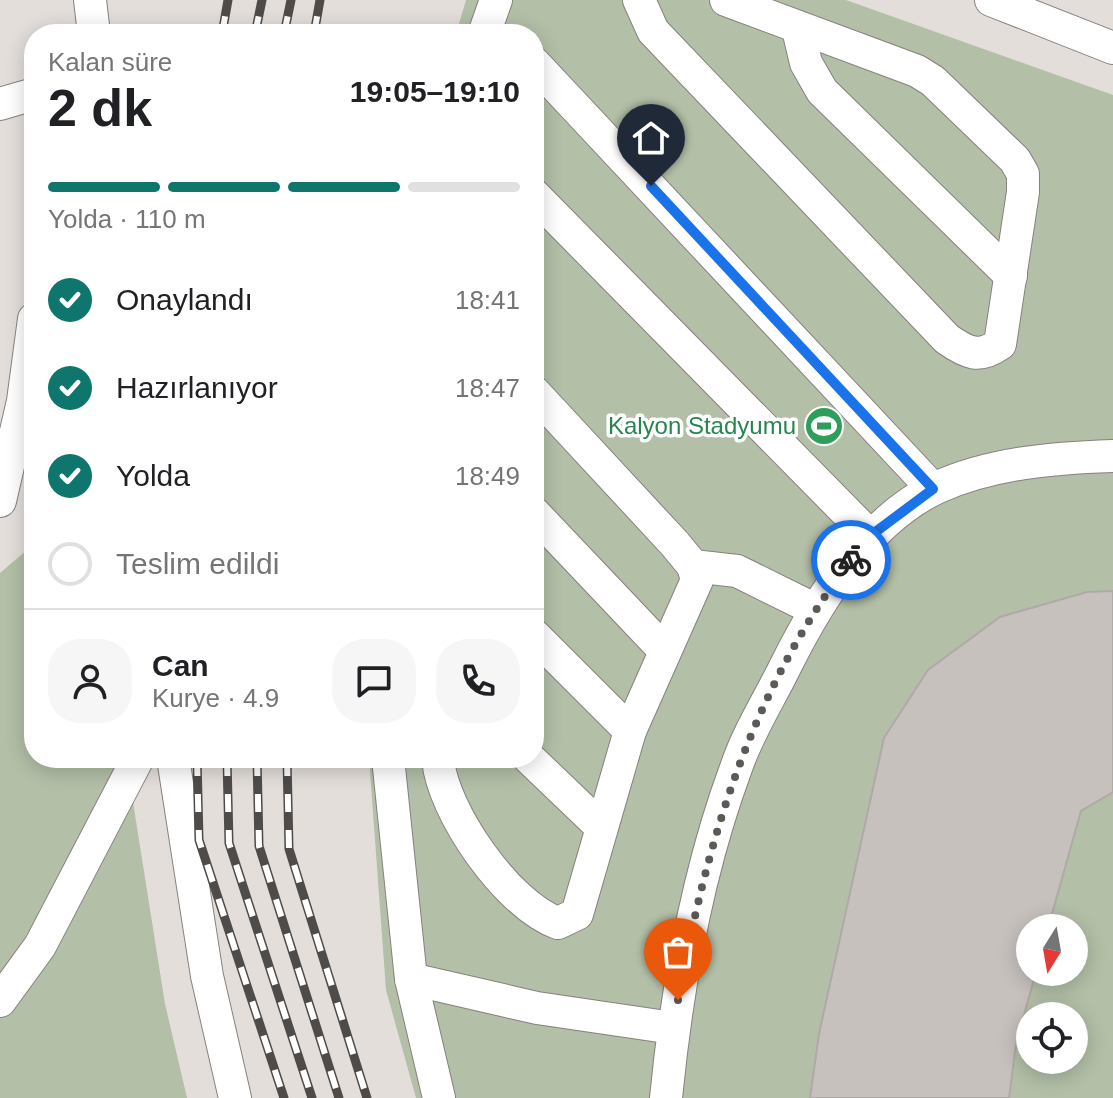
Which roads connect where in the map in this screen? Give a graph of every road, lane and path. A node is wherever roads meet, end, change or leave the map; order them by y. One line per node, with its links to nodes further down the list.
1 (90, 0): 5 (street); 6 (street)
2 (639, 0): 13 (street)
3 (726, 0): 7 (street)
4 (991, 0): 8 (street)
5 (87, 24)
6 (93, 24)
7 (798, 29): 13 (street); 13 (street)
8 (1113, 48)
9 (544, 74): 17 (street)
10 (24, 97): 11 (street)
11 (0, 104)
12 (544, 205): 20 (street)
13 (1011, 276)
14 (24, 394): 18 (street)
15 (544, 403): 21 (street)
16 (1113, 456): 17 (street)
17 (933, 489): 20 (street)
18 (0, 501)
19 (544, 524): 24 (street)
20 (870, 536): 22 (street)
21 (693, 566): 22 (street); 24 (street)
22 (814, 609): 34 (street)
23 (544, 645): 25 (street)
24 (665, 651): 25 (street)
25 (630, 731): 31 (street)
26 (133, 768): 33 (street)
27 (175, 768): 35 (street)
28 (389, 768): 32 (street)
29 (438, 768): 31 (street)
30 (539, 768): 31 (street)
31 (600, 826)
32 (411, 979): 34 (street); 36 (street)
33 (0, 1001)
34 (673, 1028): 37 (street)
35 (235, 1098)
36 (439, 1098)
37 (666, 1098)

